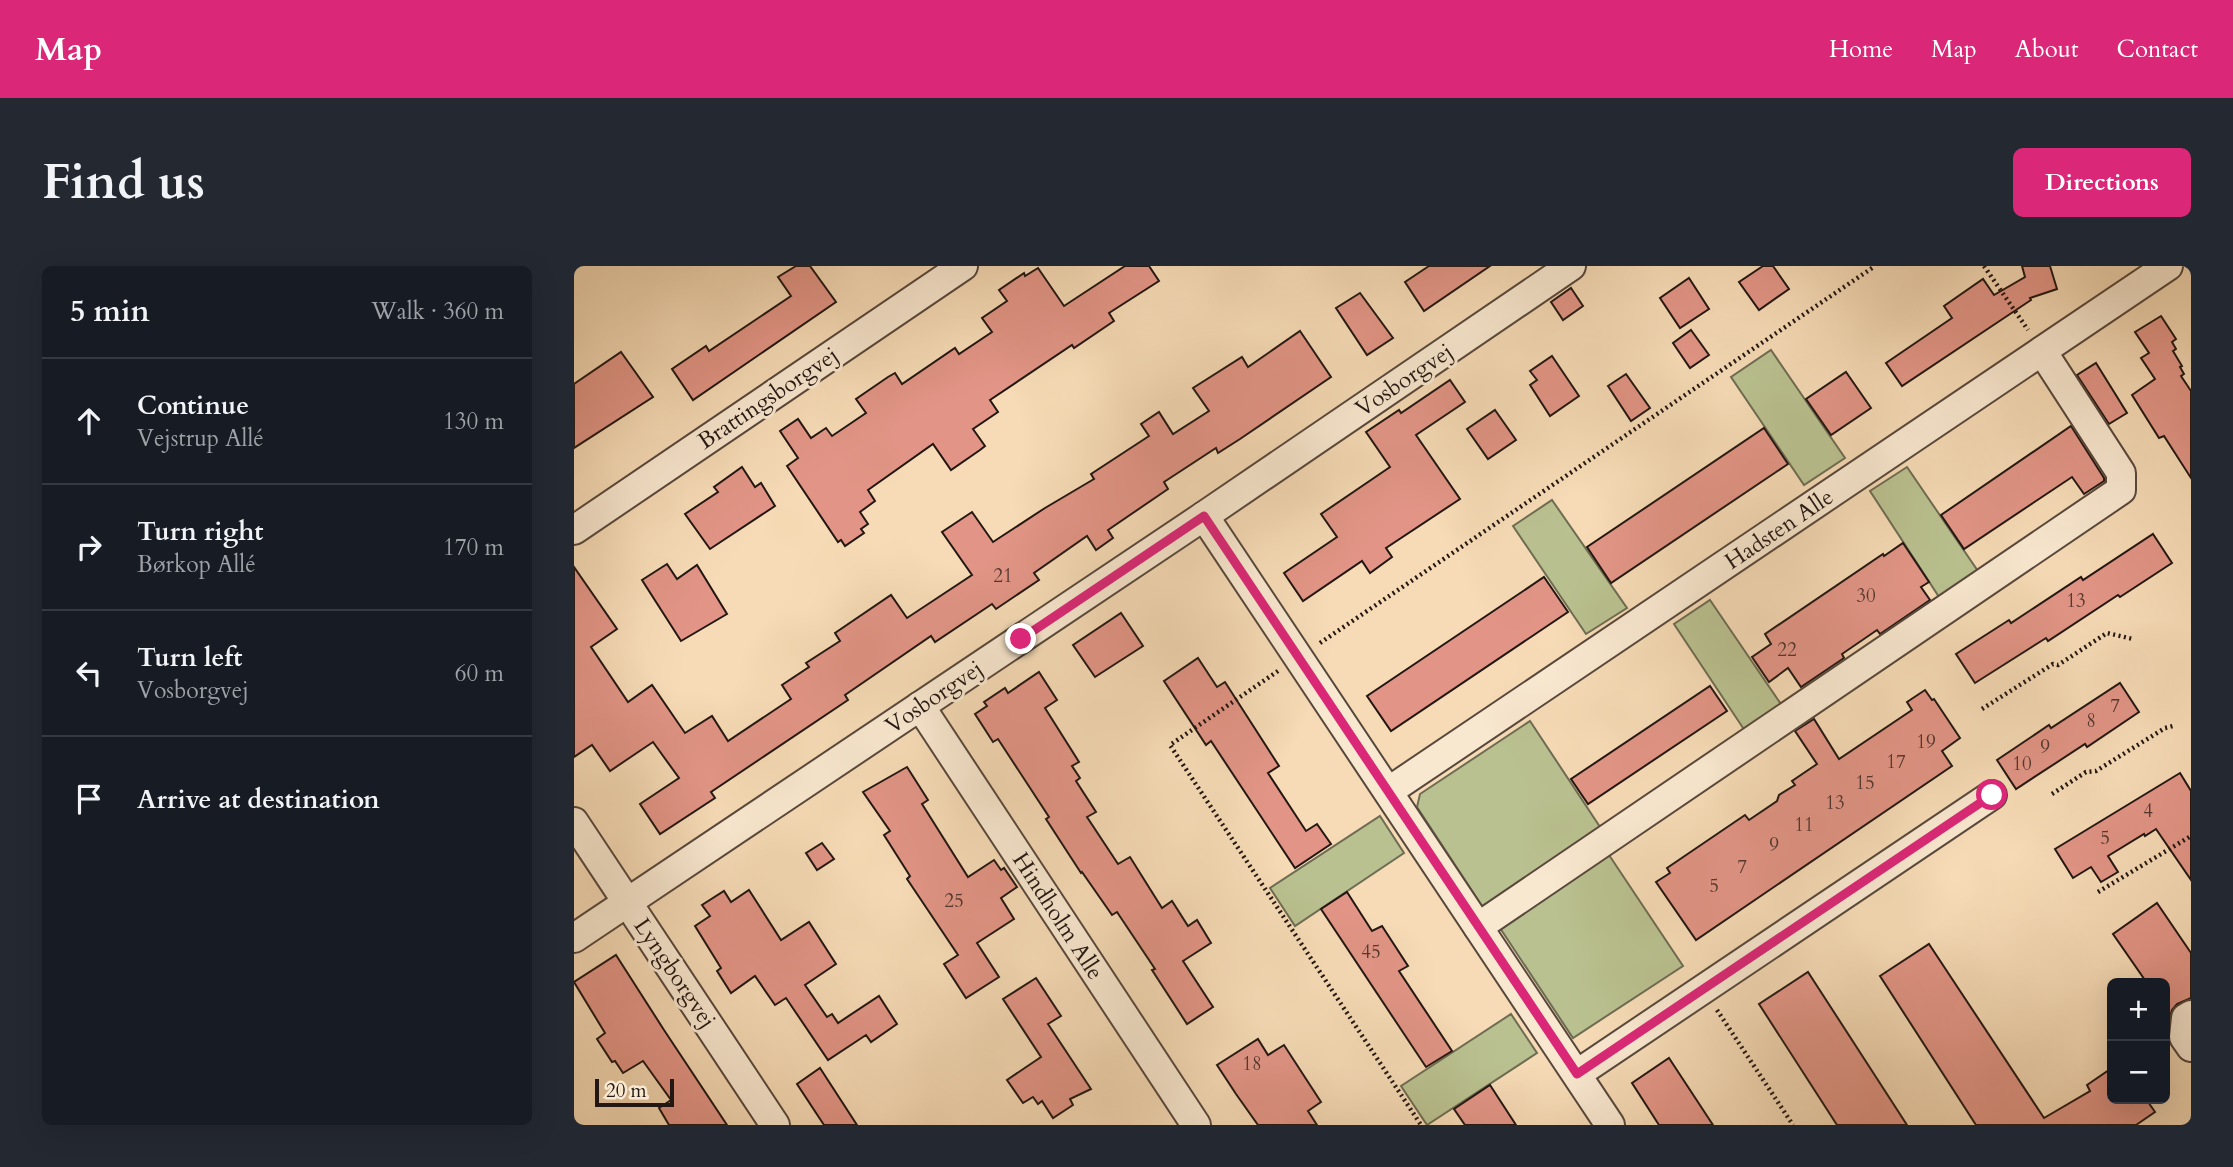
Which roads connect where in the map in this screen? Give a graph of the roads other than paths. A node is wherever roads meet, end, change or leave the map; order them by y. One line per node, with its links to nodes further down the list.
1 (962, 266): 6 (street, Brattingsborgvej)
2 (1571, 266): 5 (street, Vosborgvej)
3 (2168, 266): 4 (street, Hadsten Alle)
4 (2042, 351): 8 (street, Hadsten Alle); 12 (street)
5 (1204, 516): 7 (street, Vosborgvej); 8 (street)
6 (574, 530)
7 (920, 706): 11 (street, Vosborgvej); 18 (street, Hindholm Alle)
8 (1389, 791): 12 (street)
9 (1992, 795): 16 (street)
10 (574, 822): 11 (street, Lyngborgvej)
11 (627, 902): 13 (street, Vosborgvej); 17 (street, Lyngborgvej)
12 (1478, 927): 16 (street)
13 (574, 938)
14 (2191, 1015): 15 (street)
15 (2191, 1047)
16 (1577, 1074): 19 (street)
17 (775, 1125)
18 (1196, 1125)
19 (1610, 1125)

